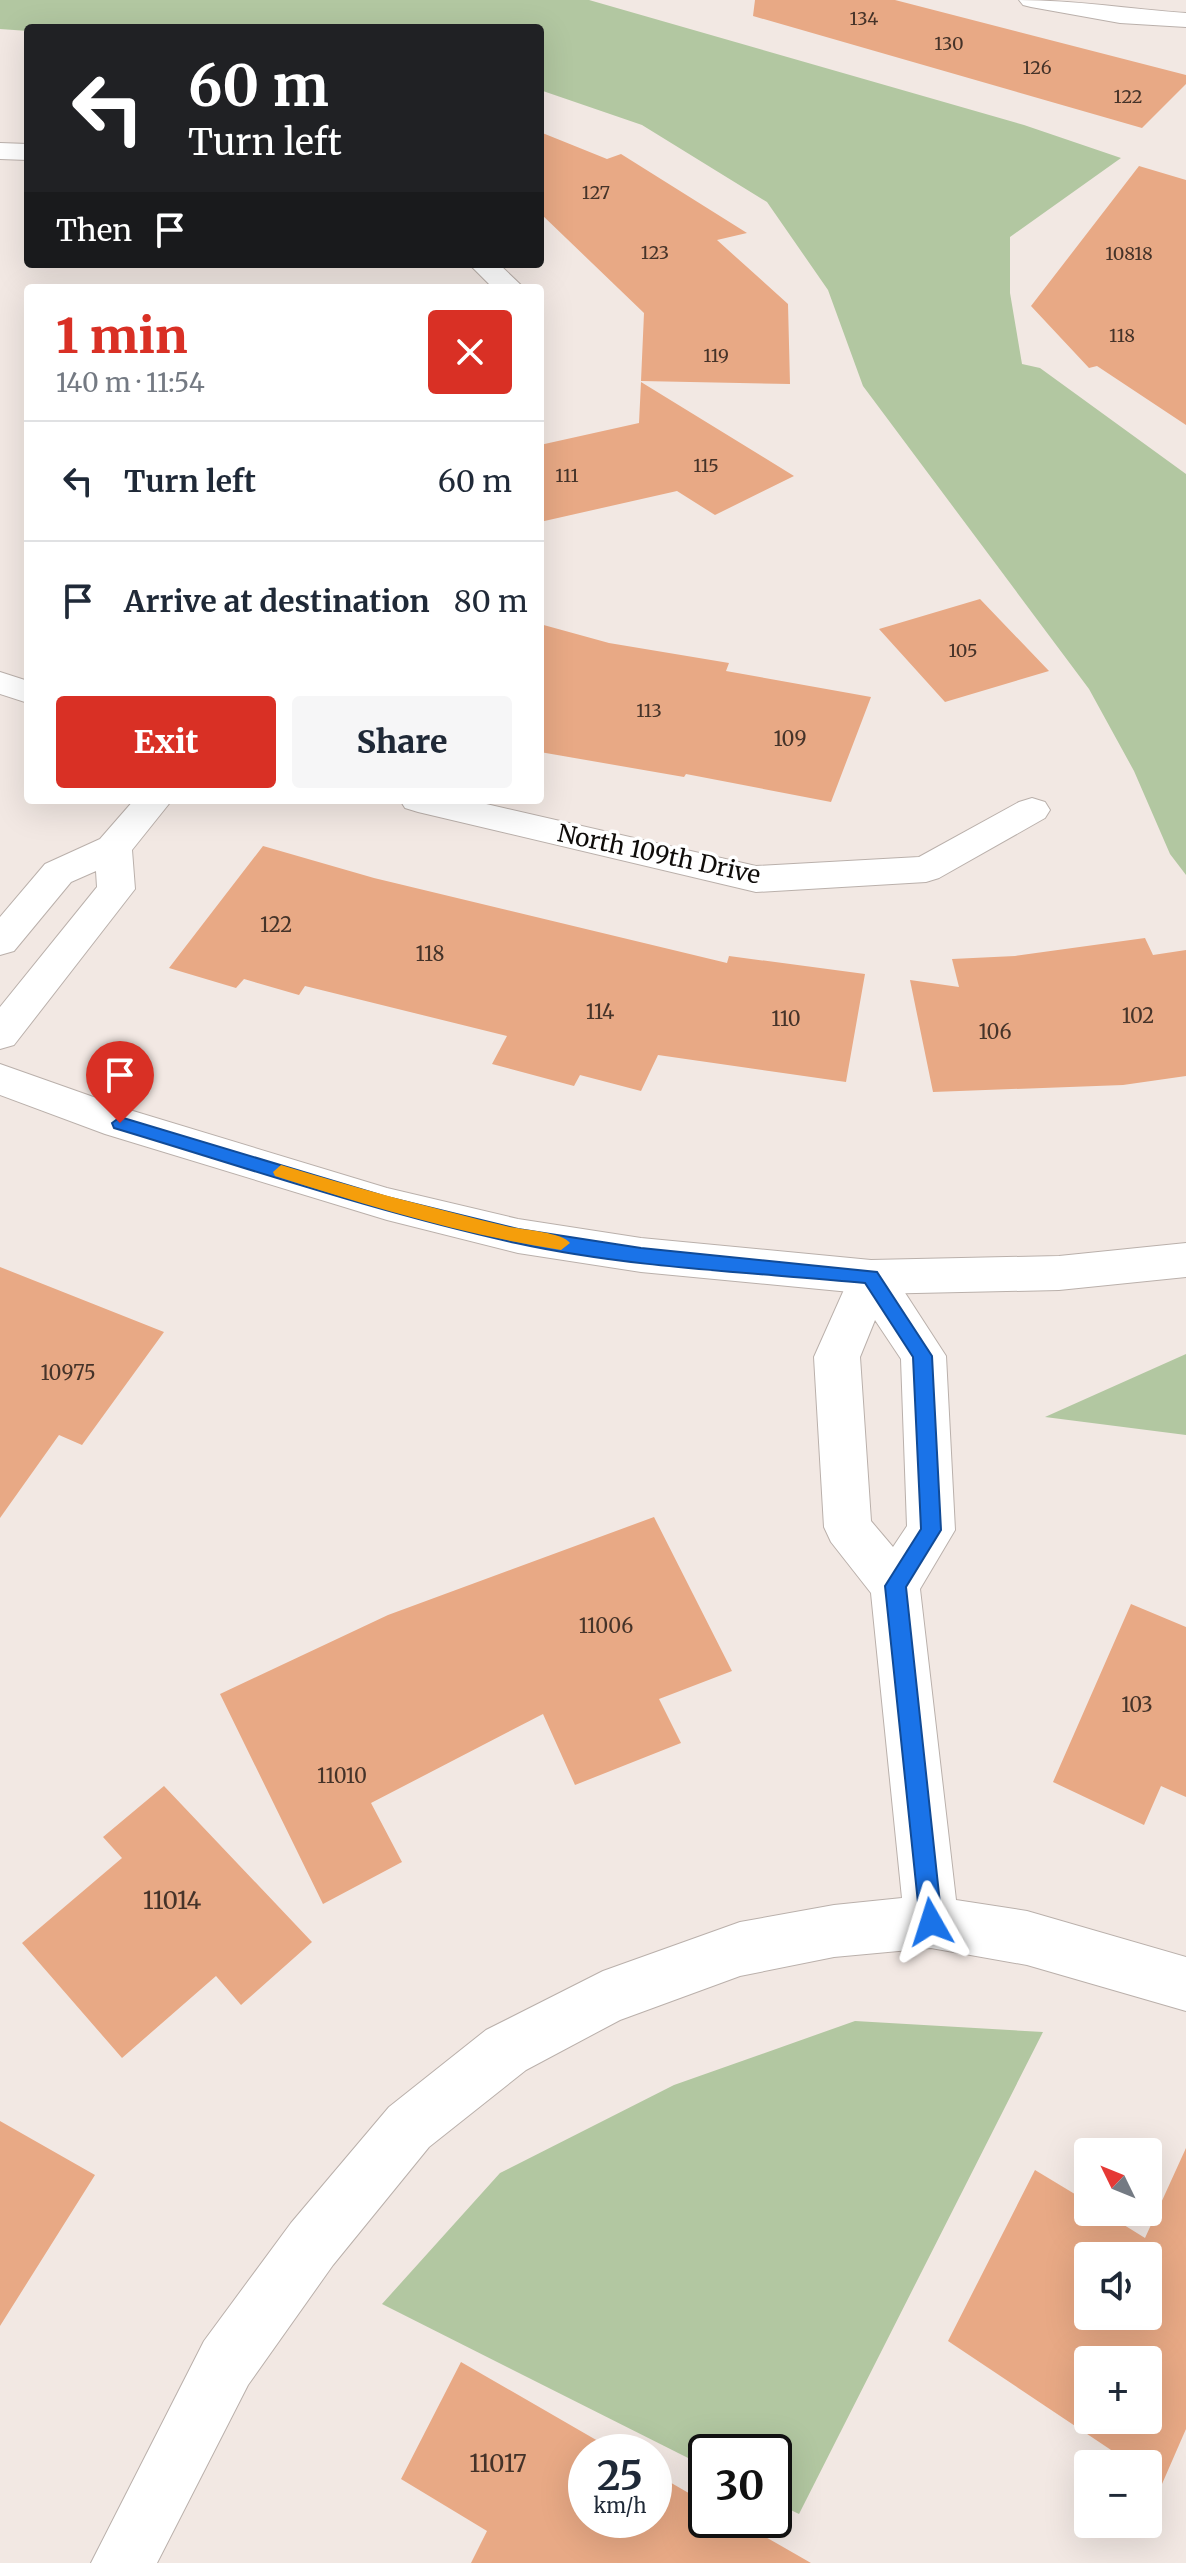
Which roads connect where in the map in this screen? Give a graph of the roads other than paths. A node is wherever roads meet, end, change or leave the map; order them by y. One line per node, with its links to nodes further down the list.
1 (1031, 0): 2 (street)
2 (1186, 20)
3 (0, 151): 4 (street)
4 (24, 152)
5 (488, 268): 6 (street)
6 (506, 284)
7 (0, 683): 8 (street)
8 (24, 691)
9 (151, 804): 12 (street)
10 (435, 804): 11 (street, North 109th Drive)
11 (1032, 810)
12 (113, 848): 13 (street); 14 (street)
13 (0, 942)
14 (0, 1035)
15 (0, 1079): 17 (street)
16 (1186, 1260): 17 (street)
17 (871, 1277): 18 (street); 18 (street)
18 (895, 1586): 19 (street)
19 (931, 1922): 20 (street); 21 (street)
20 (1186, 1984)
21 (123, 2563)

